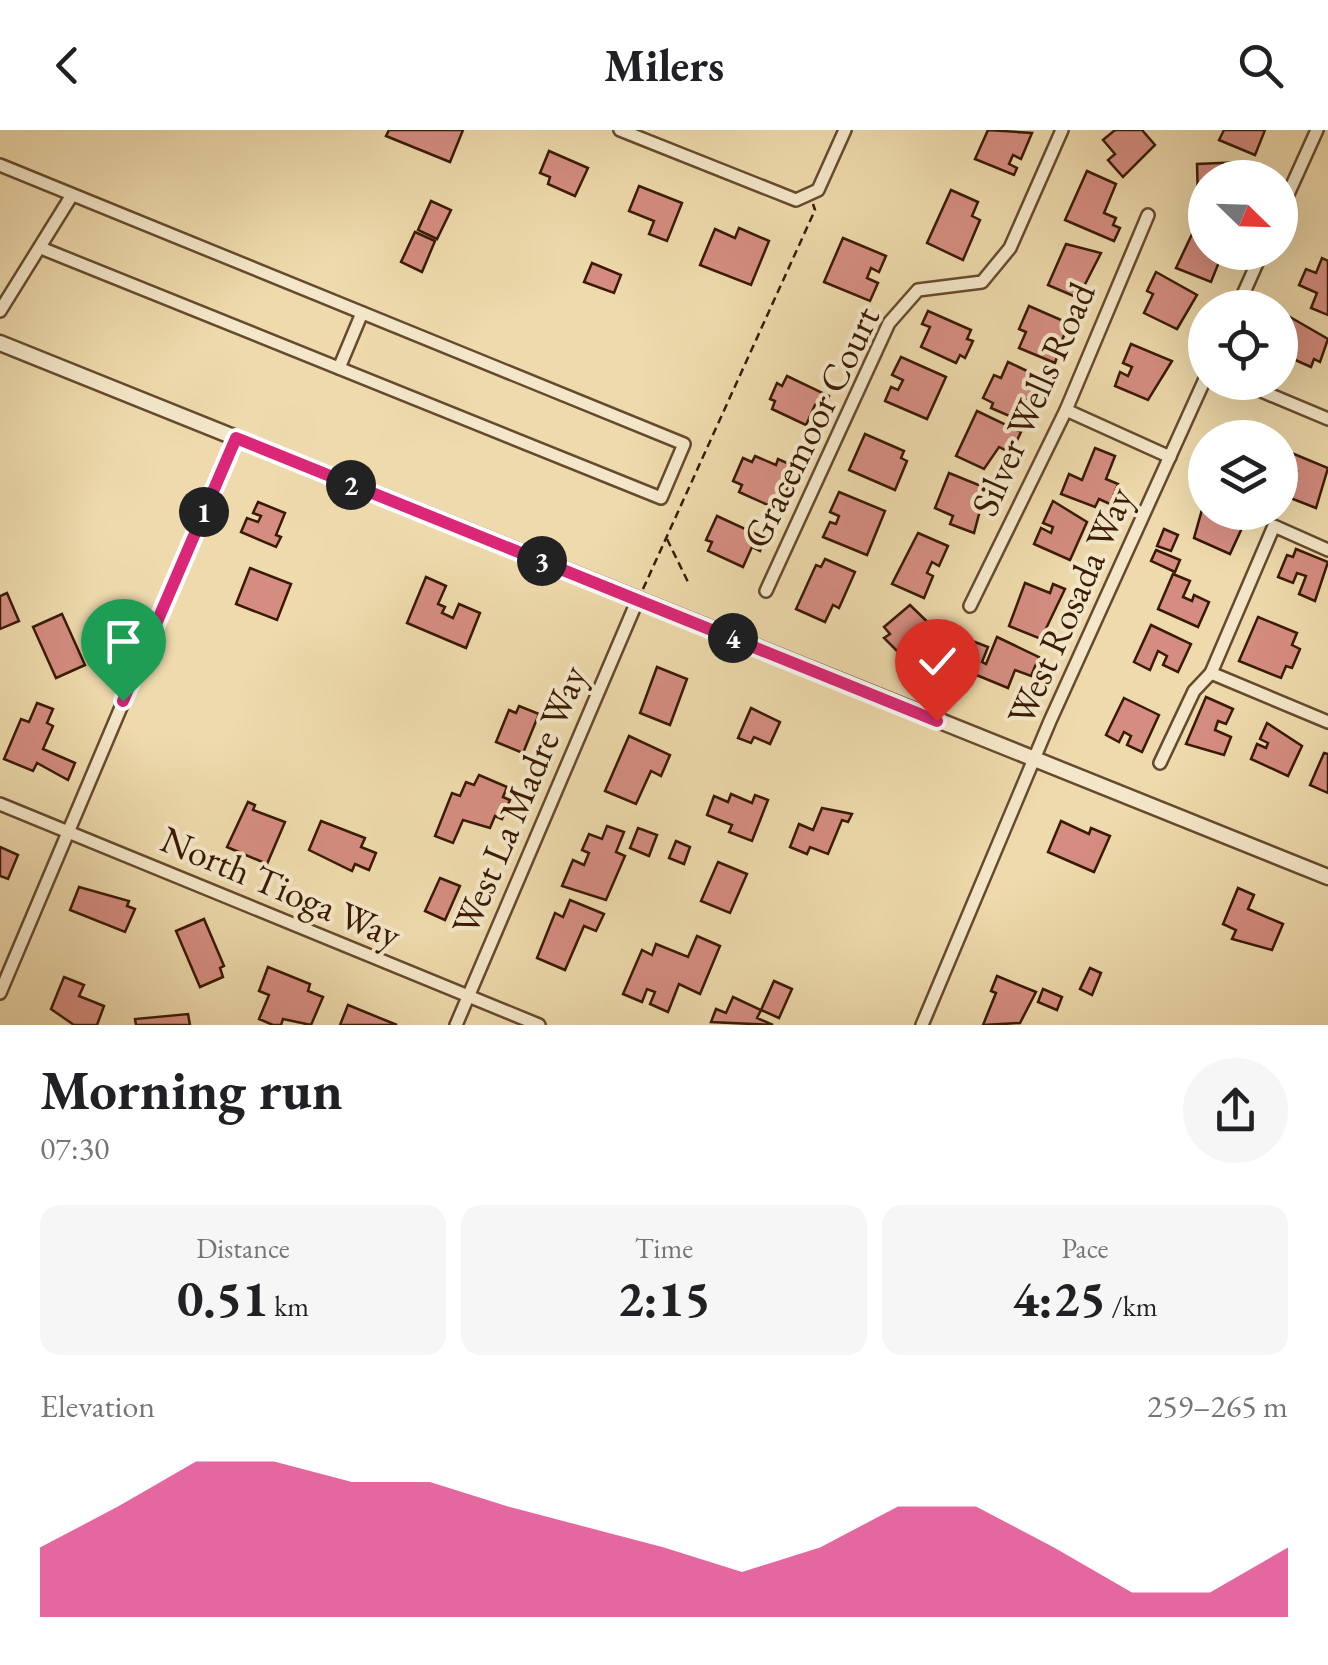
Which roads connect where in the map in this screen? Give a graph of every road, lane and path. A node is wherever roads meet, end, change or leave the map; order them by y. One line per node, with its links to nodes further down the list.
1 (620, 130): 8 (street)
2 (846, 130): 8 (street)
3 (1062, 130): 24 (street, Gracemoor Court)
4 (1317, 130): 6 (street)
5 (0, 165): 7 (street)
6 (1298, 172)
7 (72, 195): 10 (street); 12 (street)
8 (811, 196): 21 (path)
9 (1148, 216): 17 (street, Silver Wells Road)
10 (41, 248): 11 (street); 14 (street)
11 (0, 311)
12 (362, 313): 14 (street); 14 (street)
13 (0, 343): 19 (street)
14 (339, 368)
15 (1196, 400): 20 (street, West Rosada Way)
16 (1283, 400): 18 (street)
17 (1066, 410): 20 (street); 26 (street, Silver Wells Road)
18 (1328, 419)
19 (236, 438): 25 (street); 32 (street)
20 (1170, 457): 29 (street, West Rosada Way)
21 (667, 538): 23 (path); 25 (path)
22 (1328, 550): 27 (street)
23 (688, 582)
24 (766, 591)
25 (638, 599): 29 (street); 35 (street, West La Madre Way)
26 (970, 606)
27 (1211, 673): 28 (street); 30 (street)
28 (1328, 722)
29 (1036, 760): 33 (street); 38 (street, West Rosada Way)
30 (1160, 762)
31 (0, 804): 32 (street, North Tioga Way)
32 (67, 833): 34 (street); 35 (street, North Tioga Way)
33 (1328, 877)
34 (0, 993)
35 (468, 996): 36 (street, West La Madre Way); 37 (street, North Tioga Way)
36 (456, 1025)
37 (540, 1025)
38 (922, 1025)

